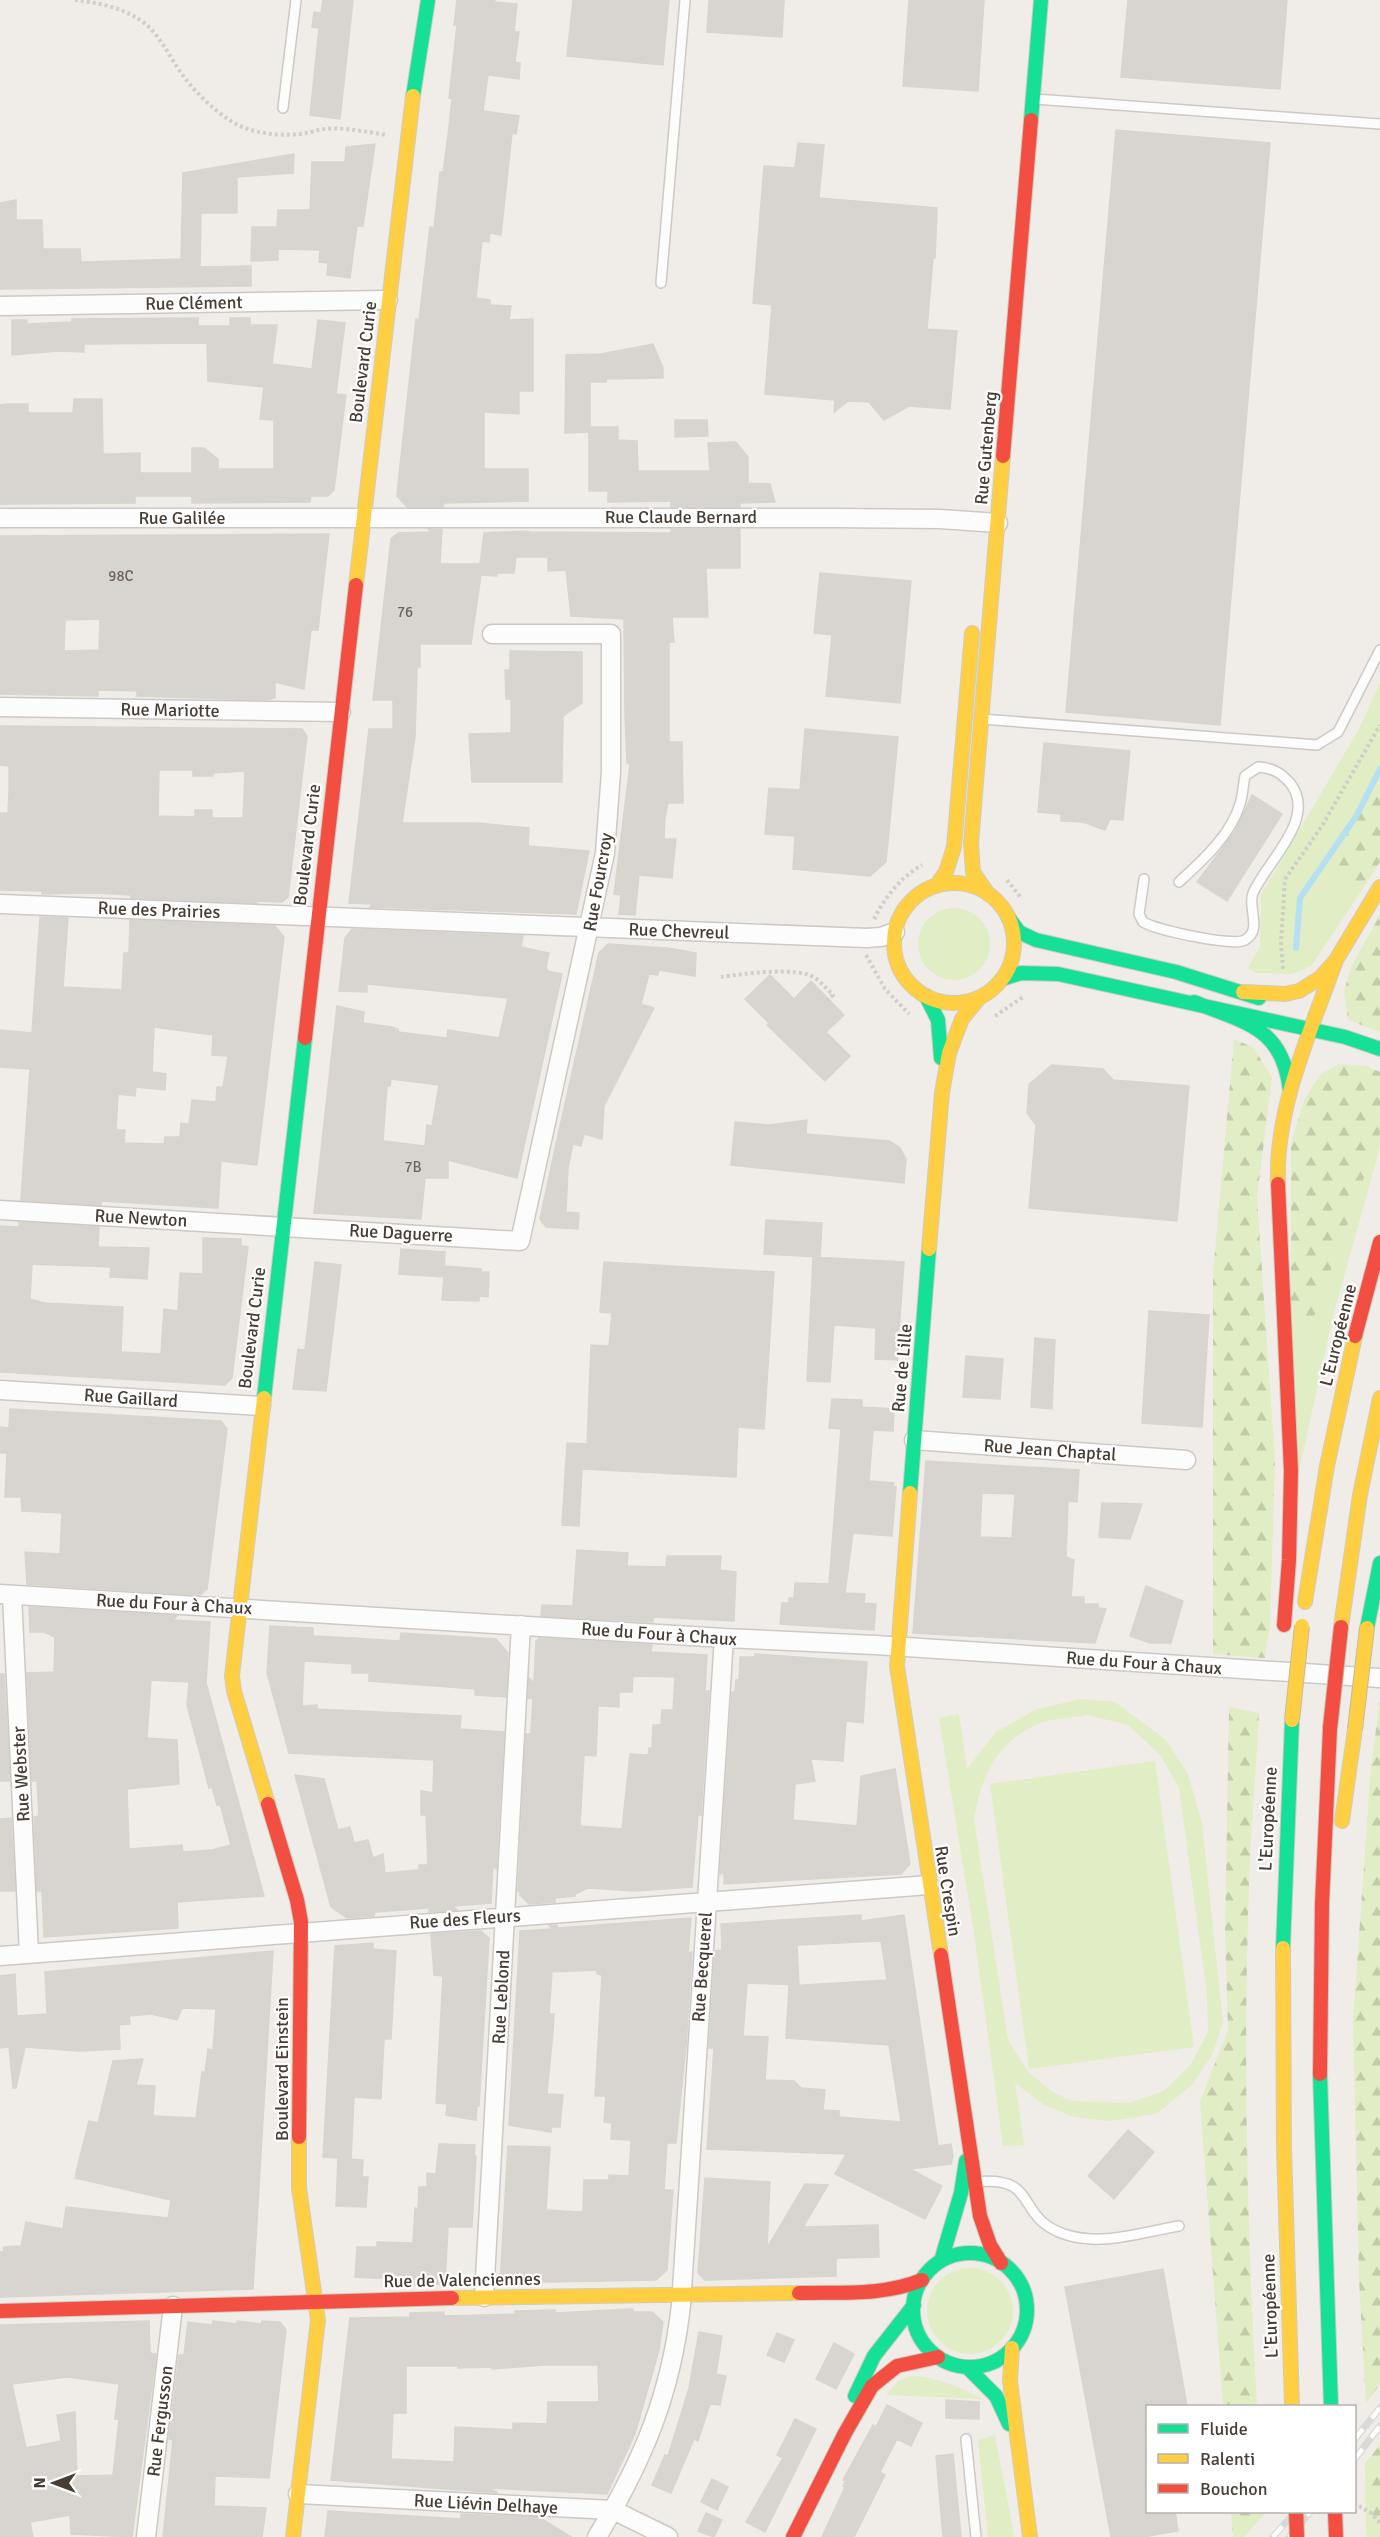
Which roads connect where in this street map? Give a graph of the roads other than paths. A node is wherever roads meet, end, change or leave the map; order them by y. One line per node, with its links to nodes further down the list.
1 (296, 0): 8 (lane)
2 (418, 0): 6 (main road, Boulevard Curie)
3 (428, 0): 6 (main road, Boulevard Curie)
4 (685, 0): 10 (lane)
5 (1041, 0): 7 (main road, Rue Gutenberg)
6 (413, 86): 11 (main road, Boulevard Curie)
7 (1033, 98): 9 (lane); 15 (main road, Rue Gutenberg)
8 (283, 108)
9 (1380, 124)
10 (662, 283)
11 (388, 300): 12 (street, Rue Clément); 13 (main road, Boulevard Curie)
12 (0, 306)
13 (363, 517): 14 (street, Rue Galilée); 15 (street, Rue Claude Bernard); 20 (main road, Boulevard Curie)
14 (0, 518)
15 (986, 522): 21 (main road, Rue Gutenberg)
16 (973, 622): 24 (main road)
17 (492, 634): 30 (street, Rue Fourcroy)
18 (1380, 650): 21 (lane)
19 (0, 707): 20 (street, Rue Mariotte)
20 (341, 712): 29 (main road, Boulevard Curie)
21 (982, 719): 26 (main road, Rue Gutenberg)
22 (1144, 879): 23 (lane)
23 (1179, 882)
24 (936, 886): 26 (main road); 31 (main road)
25 (1380, 887): 32 (main road)
26 (988, 894): 28 (main road)
27 (0, 904): 29 (street, Rue des Prairies)
28 (1007, 915): 33 (main road); 37 (main road)
29 (317, 916): 30 (street, Rue Chevreul); 43 (main road, Boulevard Curie)
30 (590, 928): 31 (street, Rue Chevreul); 44 (street, Rue Fourcroy)
31 (895, 932): 34 (main road)
32 (1335, 963): 37 (main road); 38 (main road)
33 (1002, 979): 35 (main road); 36 (main road)
34 (926, 996): 35 (main road); 41 (main road, Rue de Lille)
35 (980, 997): 41 (main road, Rue de Lille)
36 (1194, 1002): 38 (main road); 40 (main road)
37 (1288, 1004): 38 (main road)
38 (1313, 1025): 39 (main road); 40 (main road)
39 (1380, 1048)
40 (1290, 1091): 55 (main road)
41 (942, 1093): 49 (main road, Rue de Lille)
42 (0, 1210): 43 (street, Rue Newton)
43 (282, 1226): 44 (street, Rue Daguerre); 48 (main road, Boulevard Curie)
44 (520, 1240)
45 (1380, 1242): 66 (main road, L'Européenne, bridge)
46 (0, 1390): 48 (street, Rue Gaillard)
47 (1380, 1398): 65 (main road, bridge)
48 (261, 1406): 53 (main road, Boulevard Curie)
49 (914, 1440): 50 (street, Rue Jean Chaptal); 57 (main road, Rue de Lille)
50 (1186, 1460)
51 (1380, 1563): 65 (main road, bridge)
52 (6, 1595): 53 (street, Rue du Four à Chaux); 68 (street, Rue Webster)
53 (238, 1608): 54 (street, Rue du Four à Chaux); 67 (main road, Boulevard Einstein)
54 (521, 1625): 56 (street, Rue du Four à Chaux); 64 (street, Rue Leblond)
55 (1283, 1631)
56 (724, 1638): 57 (street, Rue du Four à Chaux); 63 (street, Rue Becquerel)
57 (897, 1647): 59 (street, Rue du Four à Chaux); 62 (main road, Rue Crespin)
58 (1282, 1660): 60 (main road)
59 (1380, 1678)
60 (1280, 1684)
61 (1276, 1778): 66 (main road)
62 (929, 1885): 63 (street, Rue des Fleurs); 70 (main road, Rue Crespin)
63 (707, 1901): 64 (street, Rue des Fleurs); 76 (street, Rue Becquerel)
64 (505, 1917): 67 (street, Rue des Fleurs); 77 (street, Rue Leblond)
65 (1321, 1922): 85 (main road)
66 (1282, 1923): 86 (main road, L'Européenne)
67 (301, 1932): 68 (street, Rue des Fleurs); 78 (main road, Boulevard Einstein)
68 (29, 1954): 69 (street, Rue des Fleurs)
69 (0, 1956)
70 (967, 2140): 71 (main road, Rue Crespin); 73 (main road, Rue Crespin)
71 (976, 2182): 72 (lane); 74 (main road, Rue Crespin)
72 (1179, 2226)
73 (941, 2261): 74 (main road); 75 (main road)
74 (1001, 2263): 82 (main road)
75 (922, 2280): 76 (main road, Rue de Valenciennes); 80 (main road)
76 (681, 2295): 77 (main road, Rue de Valenciennes); 91 (street, Rue Becquerel)
77 (484, 2297): 78 (main road, Rue de Valenciennes)
78 (317, 2302): 79 (main road, Rue de Valenciennes); 90 (main road, Boulevard Einstein)
79 (173, 2306): 81 (main road, Rue de Valenciennes); 94 (street, Rue Fergusson)
80 (914, 2306): 83 (main road); 87 (main road)
81 (0, 2311)
82 (1012, 2348): 84 (main road); 89 (main road)
83 (938, 2357): 84 (main road); 87 (main road)
84 (967, 2367): 89 (main road)
85 (1330, 2400)
86 (1292, 2405)
87 (845, 2433): 98 (main road)
88 (966, 2439): 99 (lane)
89 (1020, 2471): 100 (main road)
90 (298, 2494): 91 (street, Rue Liévin Delhaye); 95 (main road, Boulevard Einstein)
91 (613, 2510): 96 (street, Rue Becquerel); 97 (street, Rue Liévin Delhaye)
92 (1296, 2513): 101 (main road, bridge)
93 (1335, 2513): 102 (main road)
94 (146, 2537)
95 (293, 2537)
96 (597, 2537)
97 (668, 2537)
98 (793, 2537)
99 (976, 2537)
100 (1030, 2537)
101 (1297, 2537)
102 (1336, 2537)

